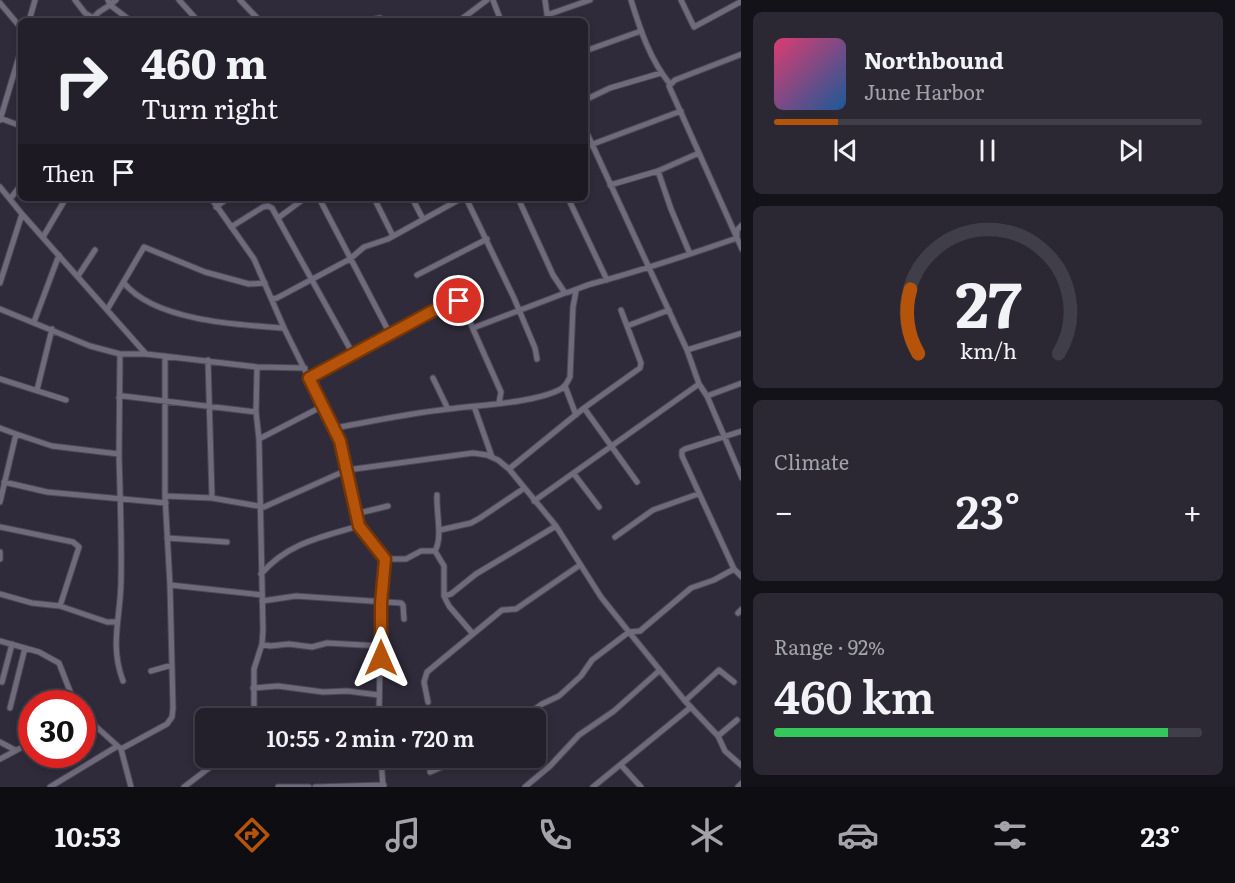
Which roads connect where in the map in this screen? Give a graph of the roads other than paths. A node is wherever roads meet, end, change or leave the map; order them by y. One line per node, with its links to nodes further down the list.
1 (35, 0): 16 (street)
2 (75, 0): 17 (street)
3 (179, 0): 20 (street)
4 (240, 0): 21 (street)
5 (487, 0): 22 (street)
6 (494, 0): 23 (street)
7 (545, 0): 24 (street)
8 (590, 0): 24 (street)
9 (631, 0): 26 (street)
10 (681, 0): 11 (street)
11 (741, 1)
12 (111, 2): 18 (street); 19 (street)
13 (0, 3): 14 (street)
14 (7, 13): 15 (street); 25 (street)
15 (0, 17)
16 (30, 18)
17 (92, 18)
18 (94, 18)
19 (128, 18)
20 (195, 18)
21 (257, 18)
22 (463, 18)
23 (500, 18)
24 (547, 18)
25 (18, 25)
26 (641, 31): 27 (street); 30 (street)
27 (588, 50)
28 (741, 54): 31 (street)
29 (18, 60): 34 (street)
30 (661, 73): 31 (street); 32 (street)
31 (670, 84): 33 (street)
32 (588, 99)
33 (681, 111): 37 (street); 39 (street)
34 (0, 119): 35 (street)
35 (18, 125)
36 (588, 135): 37 (street)
37 (592, 144): 38 (street); 41 (street)
38 (588, 146)
39 (699, 153): 40 (street); 64 (street)
40 (658, 171): 41 (street); 68 (street)
41 (610, 186): 71 (street)
42 (0, 187): 44 (street)
43 (18, 189): 44 (street)
44 (10, 200): 57 (street)
45 (64, 201): 63 (street)
46 (213, 201): 56 (street)
47 (224, 201): 56 (street)
48 (301, 201): 58 (street)
49 (321, 201): 70 (street)
50 (376, 201): 62 (street)
51 (414, 201): 59 (street)
52 (458, 201): 59 (street)
53 (466, 201): 65 (street)
54 (519, 201): 80 (street)
55 (569, 201): 74 (street)
56 (216, 207): 61 (street)
57 (22, 214): 63 (street); 76 (street)
58 (278, 218): 61 (street); 75 (street)
59 (423, 219): 62 (street)
60 (741, 225): 64 (street)
61 (231, 226): 78 (street)
62 (393, 236): 70 (street)
63 (43, 237): 69 (street)
64 (737, 238): 66 (street); 68 (street)
65 (487, 239): 72 (street); 86 (street)
66 (741, 249)
67 (95, 250): 73 (street)
68 (690, 254): 71 (street)
69 (59, 255): 73 (street); 87 (street)
70 (350, 259): 75 (street); 93 (street)
71 (650, 268): 74 (street); 85 (street)
72 (417, 275)
73 (78, 276): 83 (street)
74 (607, 280): 79 (street)
75 (312, 281): 81 (street); 97 (street)
76 (0, 283)
77 (124, 283): 78 (street); 83 (street); 89 (street)
78 (265, 284): 81 (street)
79 (576, 291): 80 (street); 108 (street)
80 (565, 293): 86 (street)
81 (272, 299): 89 (street)
82 (0, 309): 87 (street)
83 (108, 310): 96 (street)
84 (621, 310): 88 (street)
85 (669, 310): 88 (street); 94 (street)
86 (519, 311): 90 (street); 99 (street)
87 (34, 322): 91 (street)
88 (627, 326): 118 (street)
89 (284, 328): 102 (street)
90 (473, 328): 93 (street); 114 (street)
91 (52, 329): 95 (street); 109 (street)
92 (741, 333): 94 (street)
93 (390, 334): 97 (street)
94 (687, 350): 107 (street)
95 (120, 354): 96 (street); 111 (street)
96 (146, 354): 98 (street)
97 (353, 354): 103 (street)
98 (165, 356): 100 (street); 113 (street)
99 (537, 359)
100 (208, 360): 101 (street); 115 (street)
101 (257, 367): 102 (street); 120 (street)
102 (305, 368): 103 (street)
103 (309, 378): 116 (street)
104 (433, 378): 119 (street)
105 (0, 379): 109 (street)
106 (741, 383): 110 (street)
107 (699, 384): 110 (street); 128 (street)
108 (565, 386): 114 (street); 121 (street)
109 (37, 390): 112 (street)
110 (707, 396): 126 (street)
111 (119, 398): 113 (street); 129 (street)
112 (66, 400)
113 (164, 401): 115 (street); 143 (street)
114 (500, 403): 117 (street)
115 (208, 406): 120 (street); 142 (street)
116 (324, 406): 123 (street); 127 (street)
117 (474, 406): 119 (street); 130 (street)
118 (584, 408): 121 (street); 128 (street)
119 (448, 409): 123 (street)
120 (256, 412): 127 (street)
121 (576, 415): 131 (street)
122 (0, 428): 125 (street)
123 (335, 428): 132 (street)
124 (741, 431): 126 (street)
125 (16, 434): 129 (street); 133 (street)
126 (723, 437): 135 (street); 139 (street)
127 (259, 439): 147 (street)
128 (611, 446): 134 (street); 137 (street)
129 (119, 454): 141 (street)
130 (492, 457): 131 (street); 132 (street)
131 (508, 469): 138 (street)
132 (346, 470): 147 (street); 149 (street)
133 (3, 474): 136 (street)
134 (574, 474): 144 (street); 148 (street)
135 (741, 478)
136 (4, 482): 141 (street); 145 (street)
137 (637, 482)
138 (523, 489): 144 (street); 153 (street)
139 (698, 494): 154 (street); 162 (street)
140 (437, 495): 153 (street)
141 (120, 498): 143 (street); 172 (street)
142 (212, 498): 143 (street); 147 (street)
143 (166, 500): 155 (street)
144 (534, 501): 151 (street)
145 (0, 502)
146 (388, 506): 149 (street)
147 (260, 507): 163 (street)
148 (599, 507)
149 (355, 514): 150 (street)
150 (359, 526): 160 (street); 163 (street)
151 (556, 526): 161 (street); 167 (street)
152 (0, 527): 170 (street)
153 (440, 530): 157 (street)
154 (615, 537)
155 (167, 538): 156 (street); 165 (street)
156 (227, 542)
157 (435, 551): 160 (street); 167 (street)
158 (0, 552): 159 (street)
159 (0, 559)
160 (385, 559): 169 (street)
161 (580, 565): 173 (street); 174 (street)
162 (734, 569): 164 (street); 173 (street)
163 (261, 574): 168 (street)
164 (741, 576)
165 (170, 585): 168 (street); 180 (street)
166 (0, 594): 170 (street)
167 (444, 596): 174 (street)
168 (262, 598): 169 (street); 178 (street)
169 (381, 603): 171 (street); 177 (street)
170 (60, 606): 172 (street)
171 (404, 619)
172 (117, 622): 183 (street)
173 (629, 632): 182 (street); 195 (street)
174 (473, 634): 190 (street)
175 (0, 641): 176 (street)
176 (12, 644): 179 (street); 184 (street)
177 (381, 646): 178 (street); 188 (street)
178 (261, 647): 186 (street)
179 (25, 648): 187 (street); 192 (street)
180 (172, 664): 181 (street); 200 (street)
181 (151, 670)
182 (660, 670): 189 (street); 219 (street)
183 (123, 681)
184 (2, 682)
185 (734, 682): 189 (street)
186 (253, 688): 188 (street); 193 (street)
187 (69, 690)
188 (379, 695): 194 (street)
189 (685, 701): 191 (street)
190 (428, 702)
191 (691, 707): 198 (street); 204 (street)
192 (10, 708)
193 (254, 708)
194 (379, 708)
195 (536, 708)
196 (736, 720): 198 (street)
197 (96, 728): 200 (street)
198 (718, 736): 205 (street)
199 (0, 742): 202 (street)
200 (119, 748): 213 (street); 214 (street)
201 (18, 749): 202 (street)
202 (15, 750): 203 (street)
203 (0, 759)
204 (621, 765): 220 (street); 221 (street)
205 (741, 766)
206 (210, 768): 211 (street)
207 (382, 768): 212 (street)
208 (439, 768): 209 (street)
209 (430, 772)
210 (741, 783): 222 (street)
211 (192, 784): 215 (street)
212 (383, 786): 218 (street)
213 (50, 787)
214 (131, 787)
215 (184, 787)
216 (278, 787): 217 (street)
217 (309, 787)
218 (315, 787)
219 (525, 787)
220 (593, 787)
221 (641, 787)
222 (738, 787)

